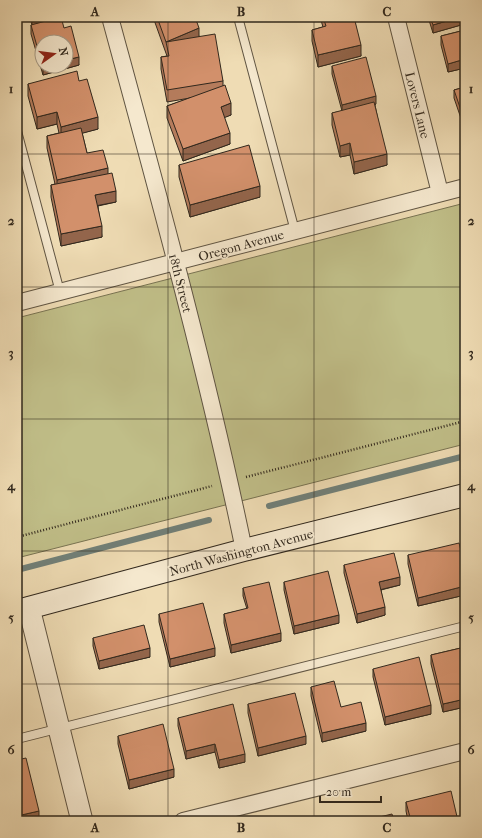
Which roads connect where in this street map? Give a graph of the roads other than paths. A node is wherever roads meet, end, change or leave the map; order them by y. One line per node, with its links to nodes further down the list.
1 (110, 17): 8 (street, 18th Street)
2 (238, 17): 7 (lane)
3 (396, 17): 6 (street, Lovers Lane)
4 (17, 130): 9 (lane)
5 (465, 187): 6 (street, Oregon Avenue)
6 (440, 193): 7 (street, Oregon Avenue)
7 (295, 231): 8 (street, Oregon Avenue)
8 (176, 262): 9 (street, Oregon Avenue); 12 (street, 18th Street)
9 (60, 292): 10 (street, Oregon Avenue)
10 (17, 303)
11 (465, 495): 12 (main road, North Washington Avenue)
12 (244, 550): 13 (main road, North Washington Avenue)
13 (23, 610): 15 (street)
14 (465, 626): 15 (lane)
15 (59, 728): 16 (lane); 18 (street)
16 (17, 739)
17 (465, 751): 19 (street)
18 (82, 821)
19 (183, 821)

